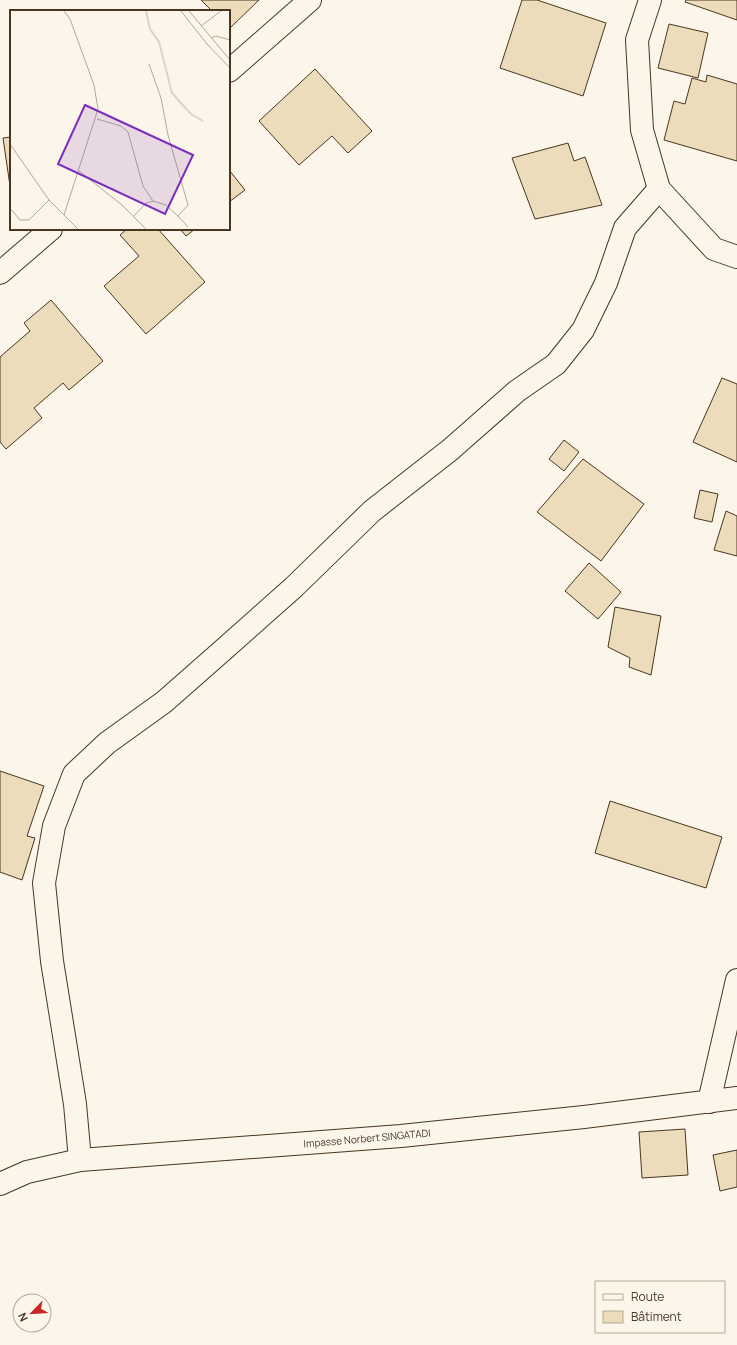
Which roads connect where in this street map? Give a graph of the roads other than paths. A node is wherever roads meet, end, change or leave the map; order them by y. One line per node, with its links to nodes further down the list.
1 (310, 0): 3 (street)
2 (650, 0): 4 (street)
3 (230, 70)
4 (659, 189): 6 (street); 11 (street)
5 (50, 230): 7 (street)
6 (737, 256)
7 (0, 273)
8 (737, 980): 10 (street)
9 (737, 1098): 10 (street, Impasse Norbert SINGATADI)
10 (709, 1102): 11 (street, Impasse Norbert SINGATADI)
11 (80, 1160): 12 (street, Impasse Norbert SINGATADI)
12 (0, 1184)

